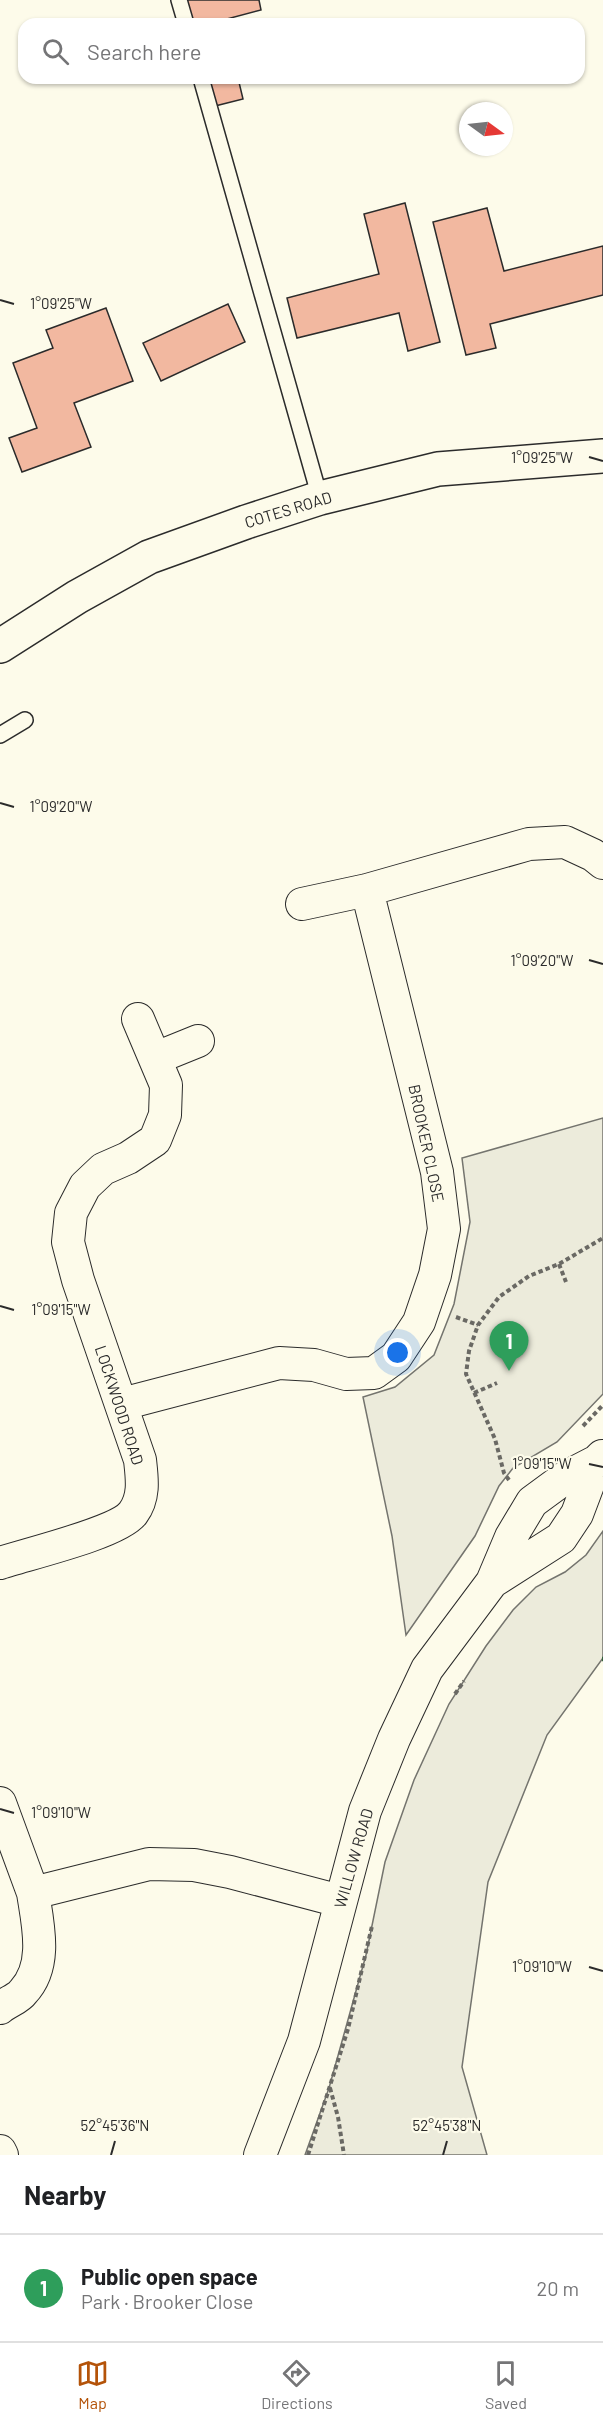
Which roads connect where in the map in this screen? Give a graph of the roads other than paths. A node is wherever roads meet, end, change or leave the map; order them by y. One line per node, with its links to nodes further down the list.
1 (179, 0): 2 (lane)
2 (184, 18)
3 (203, 84): 5 (lane)
4 (603, 456): 5 (street, COTES ROAD)
5 (320, 498): 6 (street, COTES ROAD)
6 (0, 646)
7 (24, 720): 8 (lane)
8 (0, 735)
9 (603, 863): 10 (street)
10 (367, 890): 11 (street); 15 (street, BROOKER CLOSE)
11 (302, 904)
12 (138, 1019): 14 (street, LOCKWOOD ROAD)
13 (198, 1041): 14 (street)
14 (156, 1058): 15 (street, LOCKWOOD ROAD)
15 (122, 1404): 17 (street, LOCKWOOD ROAD)
16 (600, 1458): 18 (street, WILLOW ROAD); 18 (street, WILLOW ROAD)
17 (0, 1563)
18 (492, 1582): 21 (street, WILLOW ROAD)
19 (0, 1803): 20 (street)
20 (33, 1893): 21 (street); 22 (street)
21 (340, 1901): 25 (street, WILLOW ROAD)
22 (0, 2008)
23 (0, 2151): 24 (street)
24 (2, 2155)
25 (260, 2155)

